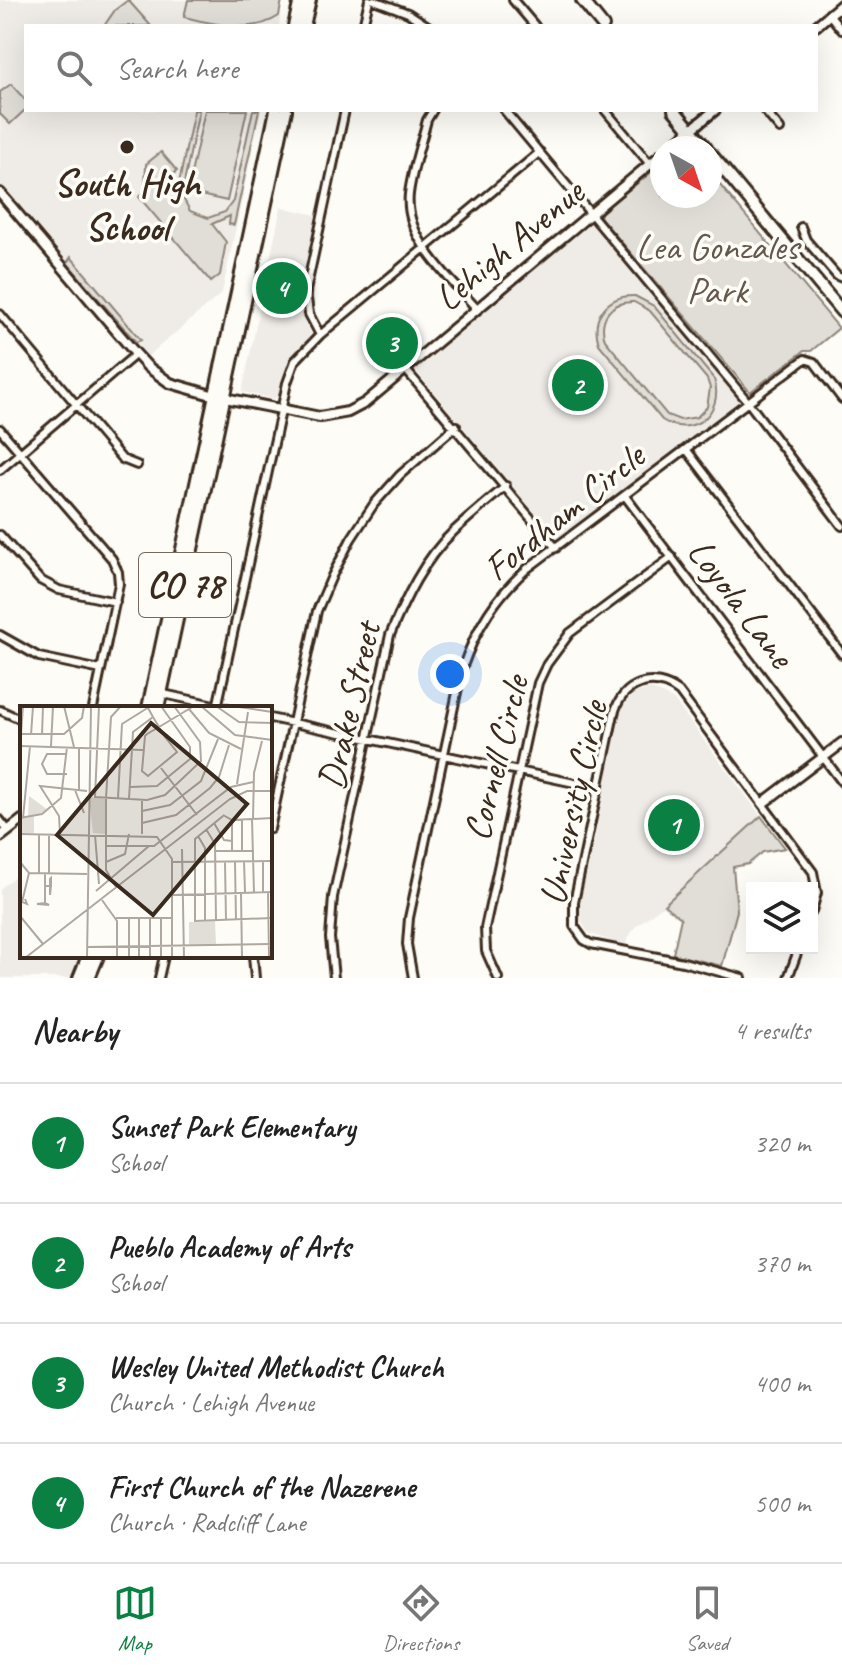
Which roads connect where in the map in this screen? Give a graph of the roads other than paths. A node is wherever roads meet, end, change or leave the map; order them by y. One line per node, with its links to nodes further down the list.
1 (300, 0): 8 (main road)
2 (310, 0): 9 (main road)
3 (371, 0): 10 (street); 11 (street)
4 (513, 0): 12 (street)
5 (582, 0): 13 (main road)
6 (842, 4): 7 (street)
7 (829, 14): 14 (street); 15 (street)
8 (294, 24)
9 (304, 24)
10 (364, 24)
11 (425, 24)
12 (533, 24)
13 (601, 24)
14 (818, 24)
15 (842, 30)
16 (276, 112): 43 (main road, CO 78)
17 (286, 112): 43 (main road, CO 78)
18 (345, 112): 40 (street)
19 (432, 112): 35 (street)
20 (506, 112): 29 (street)
21 (607, 112): 30 (street)
22 (676, 112): 26 (main road)
23 (713, 112): 26 (street)
24 (766, 112): 25 (street)
25 (780, 129)
26 (691, 130): 27 (street); 28 (main road)
27 (684, 136)
28 (696, 136)
29 (540, 152): 33 (street); 35 (street)
30 (650, 164): 33 (street, Lehigh Avenue)
31 (722, 167): 38 (main road)
32 (0, 193): 41 (street, Lehigh Avenue)
33 (590, 213): 37 (street, Lehigh Avenue); 45 (street)
34 (801, 227): 36 (street)
35 (425, 248): 37 (street); 40 (street)
36 (842, 278)
37 (477, 309): 42 (street, Lehigh Avenue)
38 (842, 312)
39 (0, 314): 46 (street)
40 (320, 335): 47 (street)
41 (136, 354): 43 (street, Lehigh Avenue); 46 (street)
42 (405, 369): 47 (street, Lehigh Avenue); 48 (street)
43 (220, 397): 47 (street, Lehigh Avenue); 64 (main road, CO 78)
44 (842, 399): 45 (street, Fordham Circle)
45 (748, 402): 50 (street, Fordham Circle); 56 (street)
46 (76, 405): 51 (street); 52 (street)
47 (282, 409): 69 (street)
48 (456, 426): 54 (street); 73 (street)
49 (0, 429): 51 (street)
50 (686, 449): 55 (street, Fordham Circle); 62 (street)
51 (20, 453): 53 (street); 60 (street)
52 (137, 465)
53 (0, 470)
54 (506, 486): 58 (street); 74 (street, Drake Street)
55 (625, 496): 58 (street, Fordham Circle); 59 (street, Loyola Lane)
56 (842, 526)
57 (0, 535): 60 (street)
58 (556, 548): 76 (street, Fordham Circle)
59 (672, 557): 77 (street, Loyola Lane); 78 (street, Cornell Circle)
60 (116, 602): 63 (street)
61 (0, 635): 63 (street)
62 (842, 654)
63 (101, 670): 65 (street)
64 (157, 692): 66 (main road, CO 78); 67 (main road, CO 78); 68 (street)
65 (93, 706)
66 (149, 706)
67 (158, 706)
68 (213, 706)
69 (217, 706)
70 (0, 710): 71 (street)
71 (20, 719)
72 (272, 719): 73 (street)
73 (292, 724): 74 (street); 82 (street)
74 (368, 739): 76 (street); 97 (street, Drake Street)
75 (842, 743): 77 (street)
76 (443, 756): 78 (street); 98 (street, Fordham Circle)
77 (823, 757): 79 (street, Loyola Lane); 81 (street)
78 (519, 772): 80 (street); 99 (street, Cornell Circle)
79 (842, 782)
80 (598, 788): 81 (street, University Circle); 100 (street, University Circle)
81 (763, 803): 87 (street, University Circle)
82 (272, 819)
83 (0, 820): 85 (street)
84 (20, 821): 85 (street)
85 (8, 830): 86 (street)
86 (0, 837)
87 (815, 882)
88 (797, 954): 101 (street)
89 (87, 958): 93 (main road)
90 (97, 958): 94 (main road)
91 (164, 958): 95 (street)
92 (253, 958): 96 (street)
93 (79, 978)
94 (89, 978)
95 (159, 978)
96 (255, 978)
97 (334, 978)
98 (413, 978)
99 (498, 978)
100 (742, 978)
101 (788, 978)

